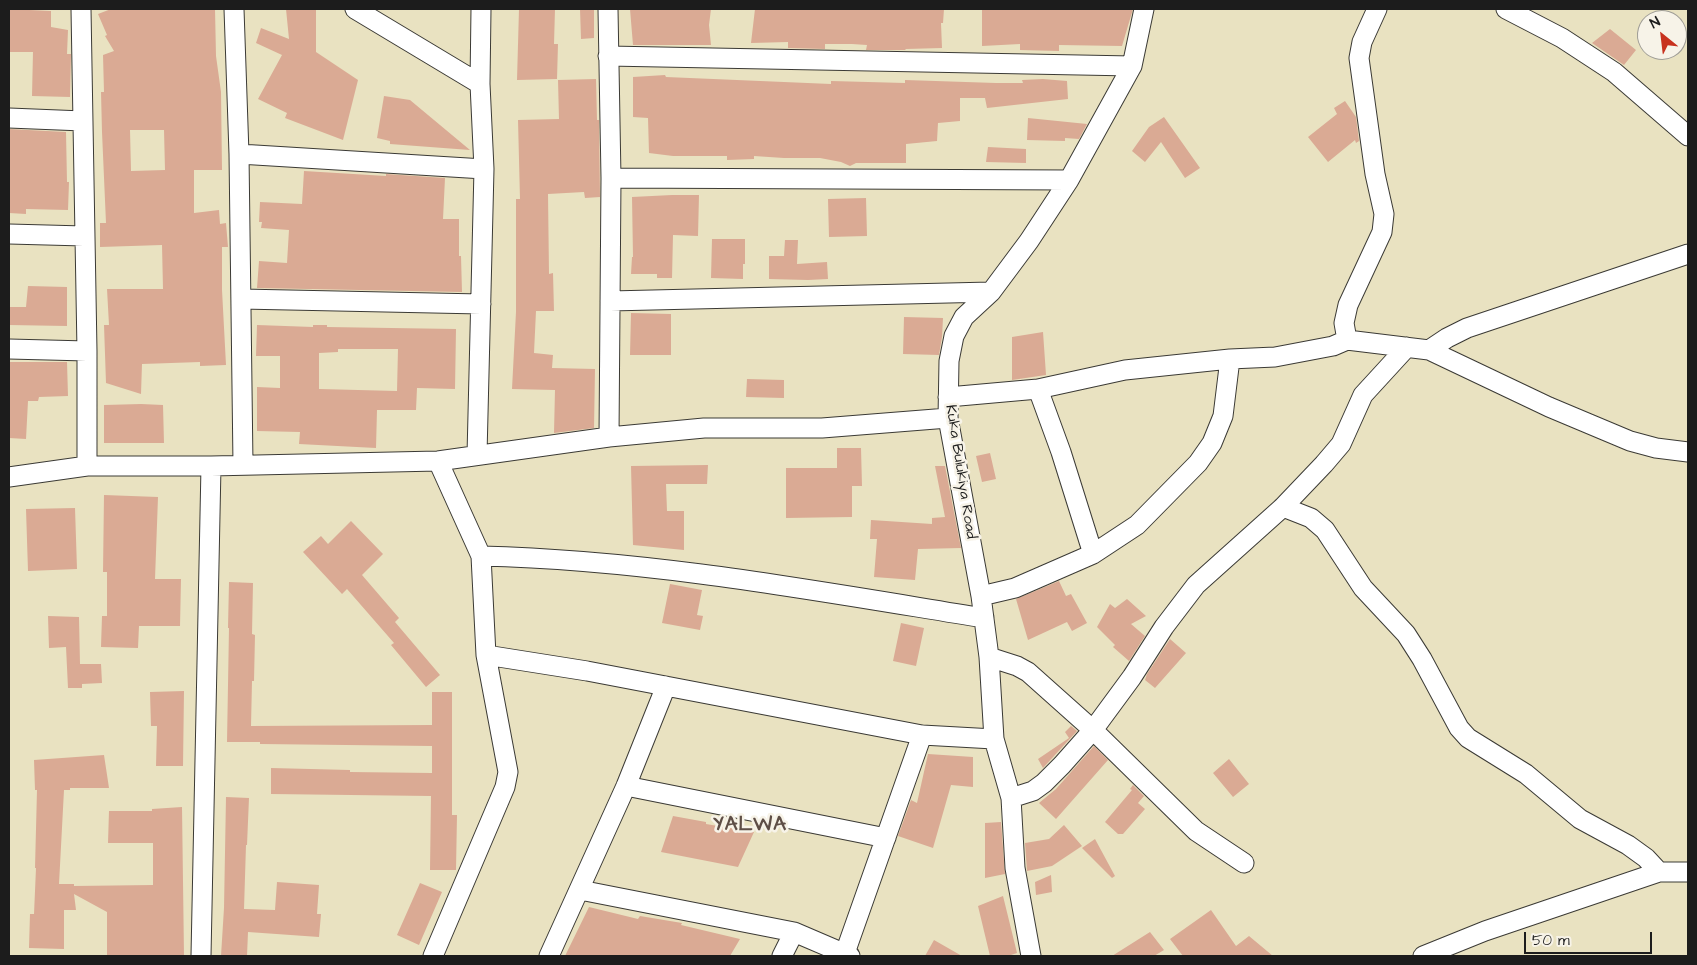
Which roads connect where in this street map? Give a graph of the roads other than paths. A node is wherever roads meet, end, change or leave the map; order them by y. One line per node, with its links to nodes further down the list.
1 (81, 9): 13 (street)
2 (234, 9): 15 (street)
3 (355, 9): 11 (street)
4 (481, 9): 11 (street)
5 (608, 9): 9 (street)
6 (1144, 9): 10 (street, Kuka Bulukiya Road)
7 (1377, 9): 26 (street)
8 (1506, 9): 14 (street)
9 (608, 56): 10 (street); 17 (street)
10 (1132, 66): 18 (street, Kuka Bulukiya Road)
11 (480, 84): 16 (street)
12 (9, 118): 13 (street)
13 (83, 121): 20 (street)
14 (1688, 136)
15 (239, 154): 16 (street); 23 (street)
16 (484, 169): 25 (street)
17 (612, 178): 18 (street); 24 (street)
18 (1069, 180): 22 (street, Kuka Bulukiya Road)
19 (9, 234): 20 (street)
20 (84, 236): 30 (street)
21 (1688, 254): 29 (street)
22 (991, 292): 24 (street); 33 (street, Kuka Bulukiya Road)
23 (241, 299): 25 (street); 39 (street)
24 (610, 301): 35 (street)
25 (481, 304): 37 (street)
26 (1348, 340): 27 (street); 31 (street)
27 (1407, 347): 29 (street); 43 (street)
28 (9, 349): 30 (street)
29 (1429, 350): 36 (street)
30 (87, 351): 40 (street)
31 (1230, 359): 32 (street); 44 (street)
32 (1038, 389): 33 (street); 44 (street)
33 (948, 397): 34 (street, Kuka Bulukiya Road)
34 (948, 418): 35 (street); 46 (street, Kuka Bulukiya Road)
35 (609, 437): 37 (street)
36 (1688, 452)
37 (477, 456): 38 (street)
38 (438, 461): 39 (street); 45 (street)
39 (244, 464): 41 (street)
40 (87, 466): 41 (street); 42 (street)
41 (212, 466): 64 (street)
42 (9, 477)
43 (1283, 507): 51 (street); 58 (street)
44 (1093, 554): 46 (street)
45 (482, 556): 47 (street); 48 (street)
46 (981, 596): 47 (street, Kuka Bulukiya Road)
47 (984, 618): 49 (street, Kuka Bulukiya Road)
48 (486, 655): 50 (street); 65 (street)
49 (989, 657): 51 (street); 53 (street, Kuka Bulukiya Road)
50 (666, 686): 52 (street); 54 (street)
51 (1093, 730): 55 (street); 57 (street)
52 (922, 735): 53 (street); 56 (street)
53 (994, 739): 55 (street, Kuka Bulukiya Road)
54 (626, 786): 56 (street); 60 (street)
55 (1011, 798): 68 (street, Kuka Bulukiya Road)
56 (886, 838): 63 (street)
57 (1244, 863)
58 (1659, 872): 59 (street); 62 (street)
59 (1688, 872)
60 (580, 890): 61 (street); 66 (street)
61 (794, 932): 63 (street); 67 (street)
62 (1456, 950): 69 (street)
63 (848, 955)
64 (201, 956)
65 (433, 956)
66 (549, 956)
67 (782, 956)
68 (1031, 956)
69 (1423, 956)

